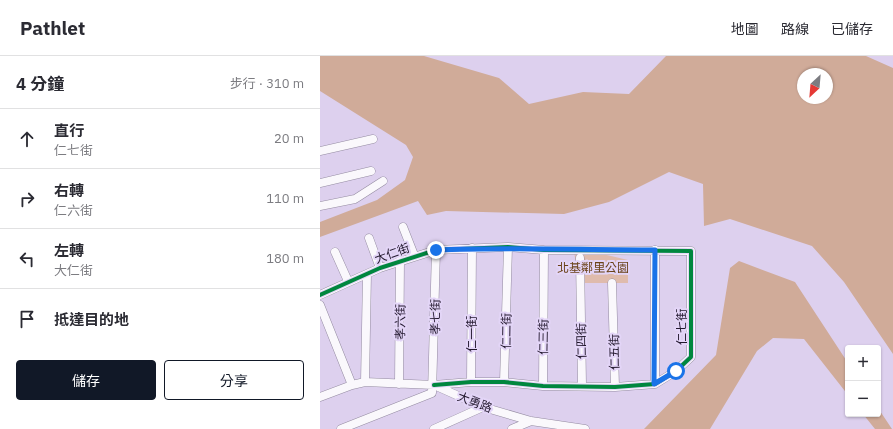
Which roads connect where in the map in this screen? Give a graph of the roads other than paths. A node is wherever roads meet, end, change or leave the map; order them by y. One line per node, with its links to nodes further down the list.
1 (373, 139): 2 (street)
2 (320, 151)
3 (372, 171): 5 (street)
4 (383, 181): 6 (street)
5 (320, 183)
6 (320, 206)
7 (403, 227): 16 (street)
8 (369, 238): 19 (street)
9 (508, 247): 10 (street, 大仁街); 12 (street, 大仁街); 27 (street, 仁二街)
10 (472, 248): 11 (street, 大仁街); 26 (street, 仁一街)
11 (436, 250): 16 (street, 大仁街); 31 (street, 孝七街)
12 (544, 250): 13 (street, 大仁街); 33 (street, 仁三街)
13 (655, 250): 14 (street, 大仁街); 29 (street)
14 (691, 251): 29 (street, 仁七街)
15 (335, 252): 21 (street)
16 (414, 256): 18 (street, 大仁街)
17 (580, 258): 32 (street, 仁四街)
18 (400, 260): 19 (street, 大仁街); 28 (street, 孝六街)
19 (380, 268): 20 (street, 大仁街)
20 (367, 274): 21 (street, 大仁街); 25 (street)
21 (348, 281): 23 (street, 大仁街)
22 (612, 283): 34 (street, 仁五街)
23 (320, 295)
24 (320, 305): 30 (street)
25 (365, 382): 28 (street, 大勇路); 30 (street, 大勇路)
26 (471, 382): 27 (street); 31 (street)
27 (504, 382): 33 (street)
28 (399, 384): 31 (street, 大勇路)
29 (654, 384): 34 (street)
30 (352, 385): 35 (street, 大勇路)
31 (434, 385): 36 (street, 大勇路); 38 (street)
32 (582, 385): 33 (street); 34 (street, 仁五街)
33 (543, 386)
34 (615, 387)
35 (320, 397)
36 (483, 407): 37 (street, 大勇路); 39 (street)
37 (531, 421): 40 (street); 41 (street, 大勇路)
38 (341, 429)
39 (434, 429)
40 (512, 429)
41 (585, 429)

